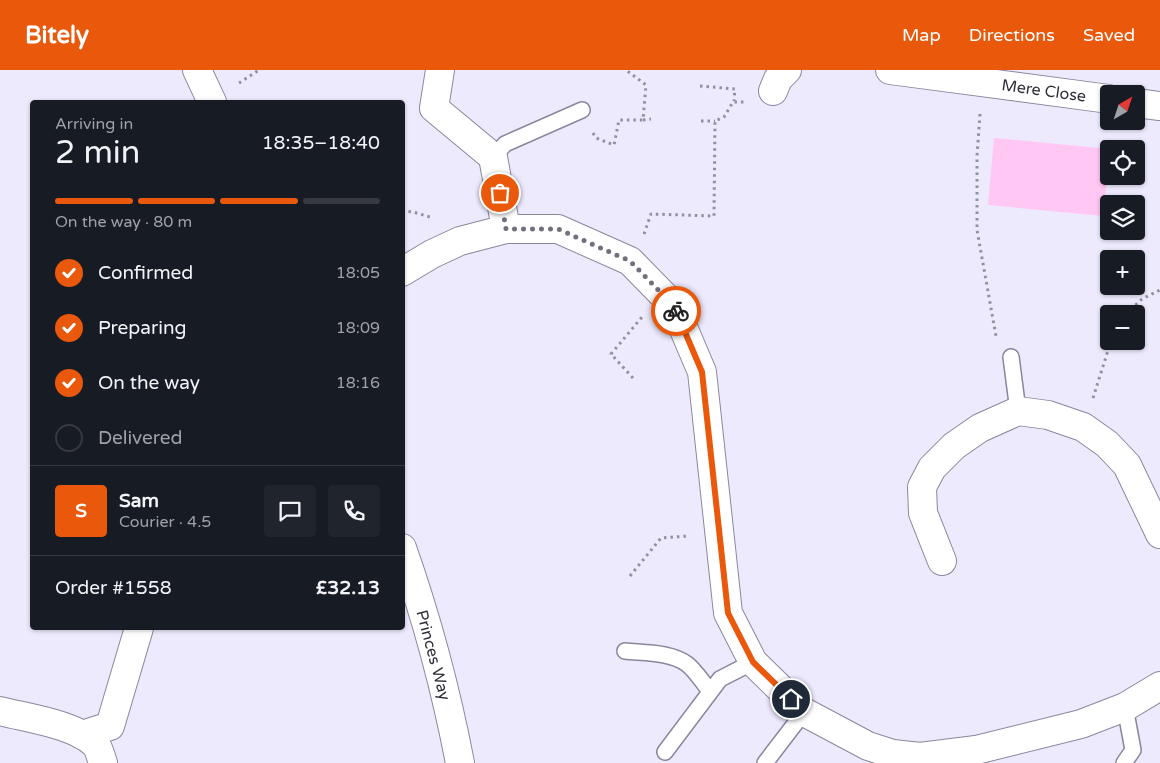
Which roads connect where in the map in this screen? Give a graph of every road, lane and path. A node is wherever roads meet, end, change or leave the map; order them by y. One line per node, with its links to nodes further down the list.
1 (197, 70): 11 (street)
2 (259, 70): 8 (path)
3 (440, 70): 20 (street)
4 (626, 70): 17 (path)
5 (890, 70): 7 (street, Mere Close)
6 (780, 81): 12 (path)
7 (981, 82): 10 (street, Mere Close); 28 (path)
8 (237, 84)
9 (700, 86): 12 (path)
10 (1100, 98)
11 (211, 100)
12 (734, 102): 19 (path)
13 (1145, 104): 14 (street)
14 (1160, 106)
15 (582, 110): 17 (path); 20 (lane)
16 (651, 119): 17 (path)
17 (643, 120)
18 (700, 120): 19 (path)
19 (715, 121): 22 (path)
20 (493, 157): 21 (street)
21 (506, 229): 22 (street); 23 (street)
22 (630, 261): 25 (street)
23 (405, 270)
24 (1160, 290): 26 (path)
25 (662, 294): 29 (path); 32 (street)
26 (1136, 305)
27 (1108, 350): 31 (path)
28 (1011, 357): 30 (lane)
29 (633, 378)
30 (1018, 411): 31 (street); 35 (street)
31 (1083, 428): 33 (street)
32 (719, 534): 36 (path); 39 (street)
33 (1160, 534)
34 (405, 557): 49 (street, Princes Way)
35 (942, 561)
36 (630, 576)
37 (138, 630): 45 (street)
38 (625, 651): 41 (lane)
39 (753, 662): 41 (lane); 44 (street)
40 (1160, 686): 42 (street)
41 (710, 691): 46 (lane)
42 (1124, 707): 47 (street); 51 (lane)
43 (0, 710): 45 (street)
44 (804, 712): 47 (street); 50 (lane)
45 (82, 735): 48 (street)
46 (665, 752)
47 (893, 758)
48 (103, 763)
49 (460, 763)
50 (765, 763)
51 (1124, 763)

